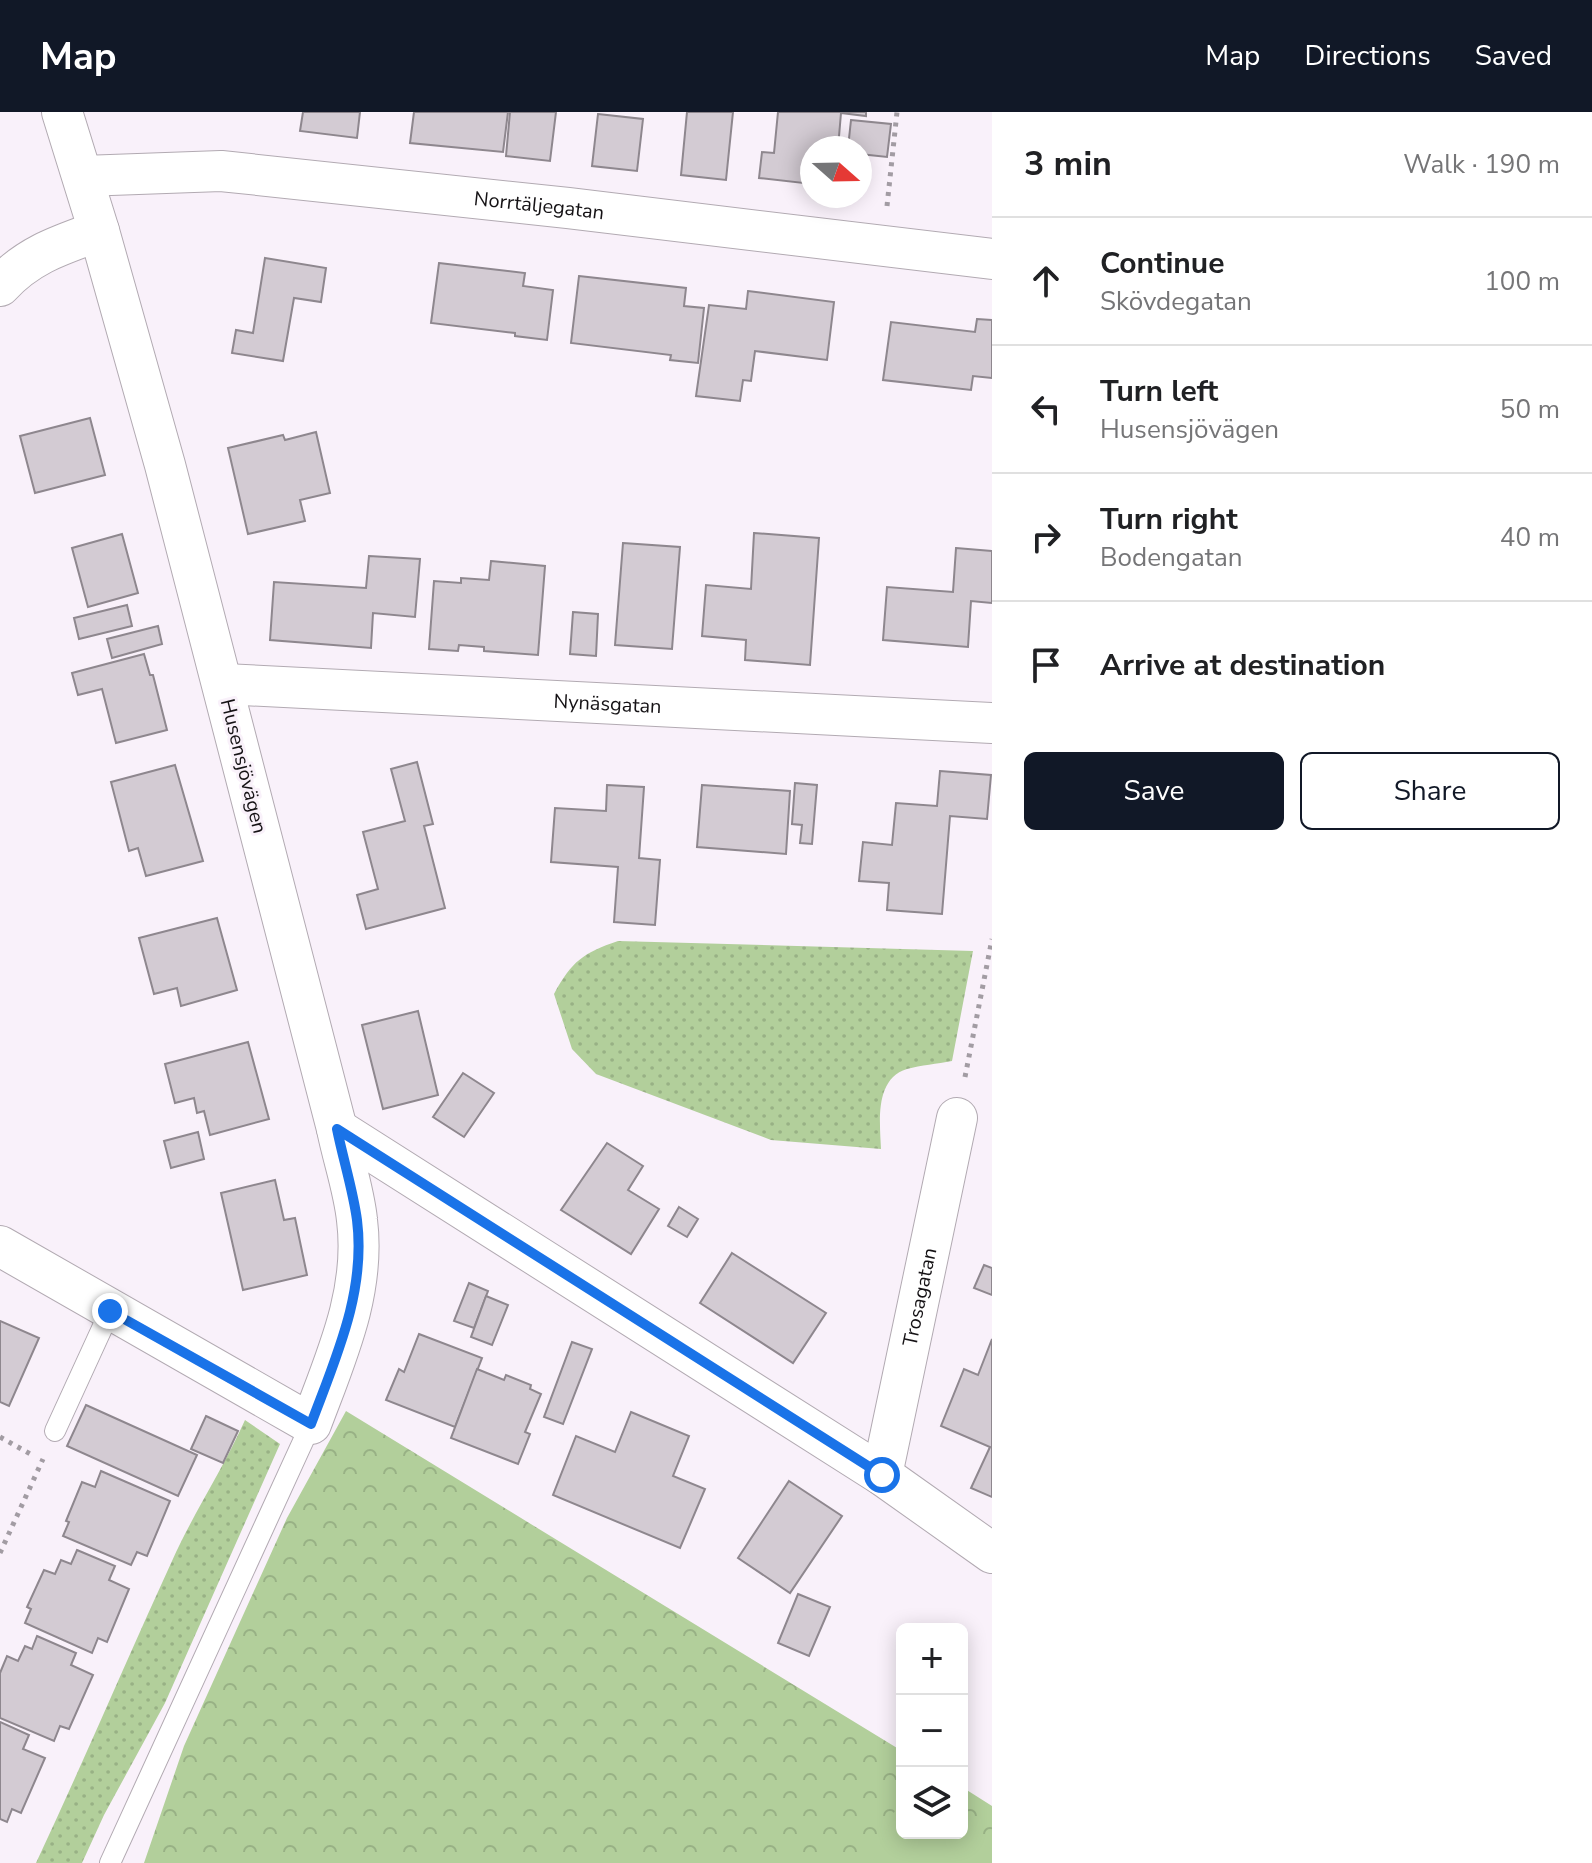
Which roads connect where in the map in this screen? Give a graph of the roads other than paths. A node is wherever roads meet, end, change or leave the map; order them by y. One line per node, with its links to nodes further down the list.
1 (62, 112): 2 (street, Husensjövägen)
2 (83, 176): 3 (street, Husensjövägen); 4 (street, Norrtäljegatan)
3 (99, 231): 5 (street); 6 (street, Husensjövägen)
4 (992, 259)
5 (0, 286)
6 (224, 684): 7 (street, Nynäsgatan); 9 (street, Husensjövägen)
7 (992, 723)
8 (957, 1118): 14 (street, Trosagatan)
9 (337, 1129): 12 (street, Husensjövägen); 14 (street)
10 (0, 1246): 11 (street)
11 (110, 1311): 12 (street); 13 (lane)
12 (311, 1424): 16 (lane)
13 (55, 1431)
14 (882, 1475): 15 (street)
15 (992, 1553)
16 (110, 1863)

